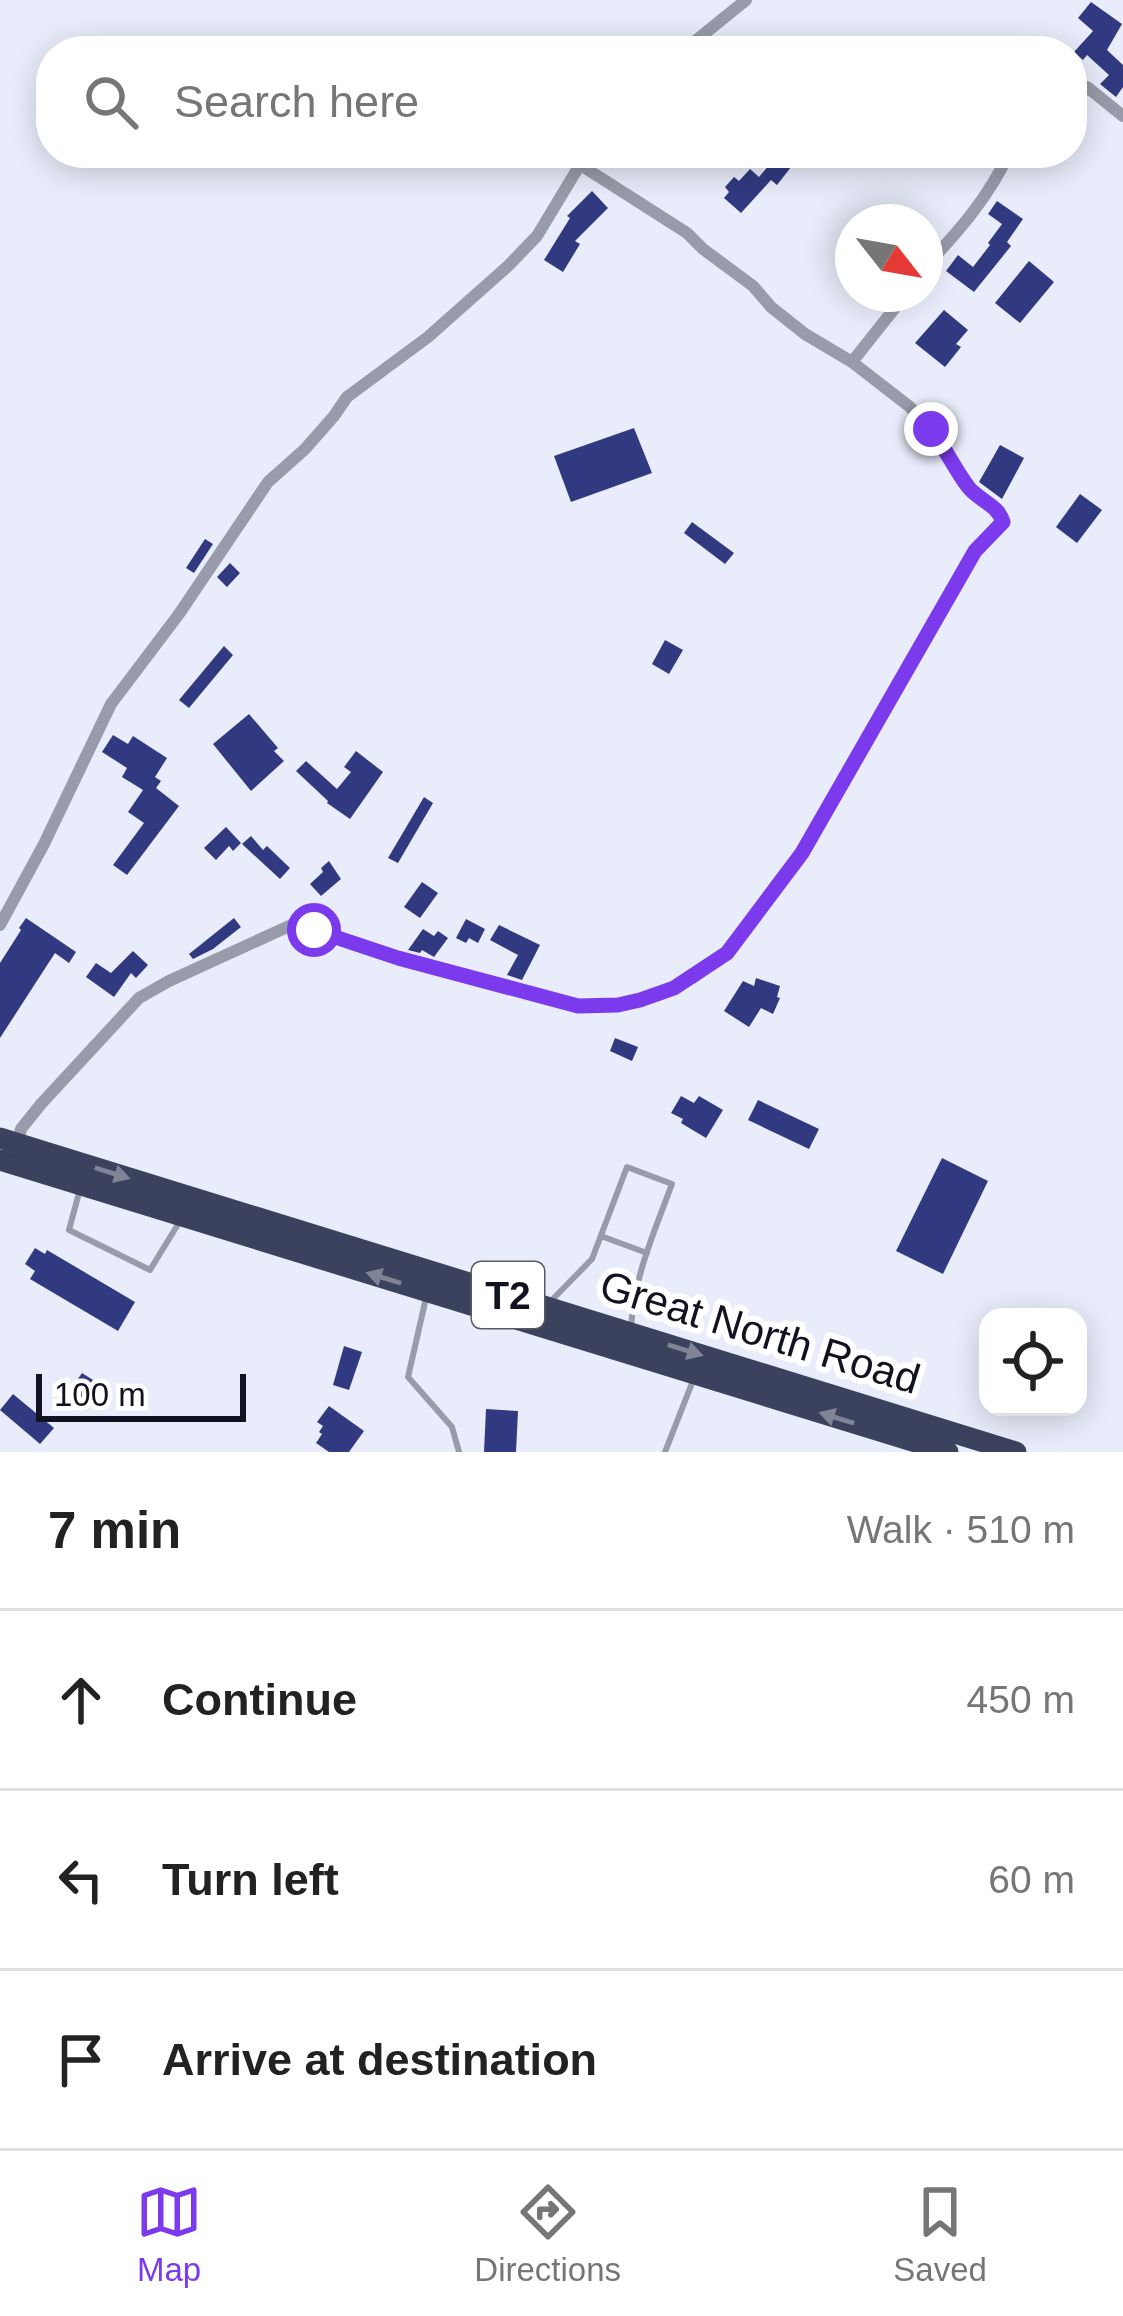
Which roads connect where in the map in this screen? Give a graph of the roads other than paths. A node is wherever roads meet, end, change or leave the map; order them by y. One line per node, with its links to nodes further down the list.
1 (746, 0): 2 (street)
2 (702, 36)
3 (1087, 87): 4 (street)
4 (1123, 116)
5 (578, 168): 11 (street)
6 (596, 168): 10 (street)
7 (1000, 168): 8 (street)
8 (943, 246)
9 (892, 312): 10 (street)
10 (852, 362): 12 (street)
11 (0, 925)
12 (9, 1141): 19 (highway, Great North Road / T2, one-way to 19)
13 (0, 1160): 14 (highway, Great North Road / T2)
14 (81, 1185): 15 (highway, Great North Road / T2); 15 (lane)
15 (183, 1216): 18 (highway, Great North Road / T2, one-way to 15)
16 (602, 1236): 17 (lane); 17 (lane); 19 (lane)
17 (647, 1253): 20 (lane)
18 (428, 1292): 21 (highway, Great North Road / T2); 22 (lane)
19 (545, 1306): 20 (highway, Great North Road / T2)
20 (631, 1333): 25 (highway, Great North Road / T2, one-way to 25)
21 (696, 1374): 23 (lane); 24 (highway, Great North Road / T2, one-way to 21)
22 (459, 1452)
23 (665, 1452)
24 (948, 1452)
25 (1016, 1452)

